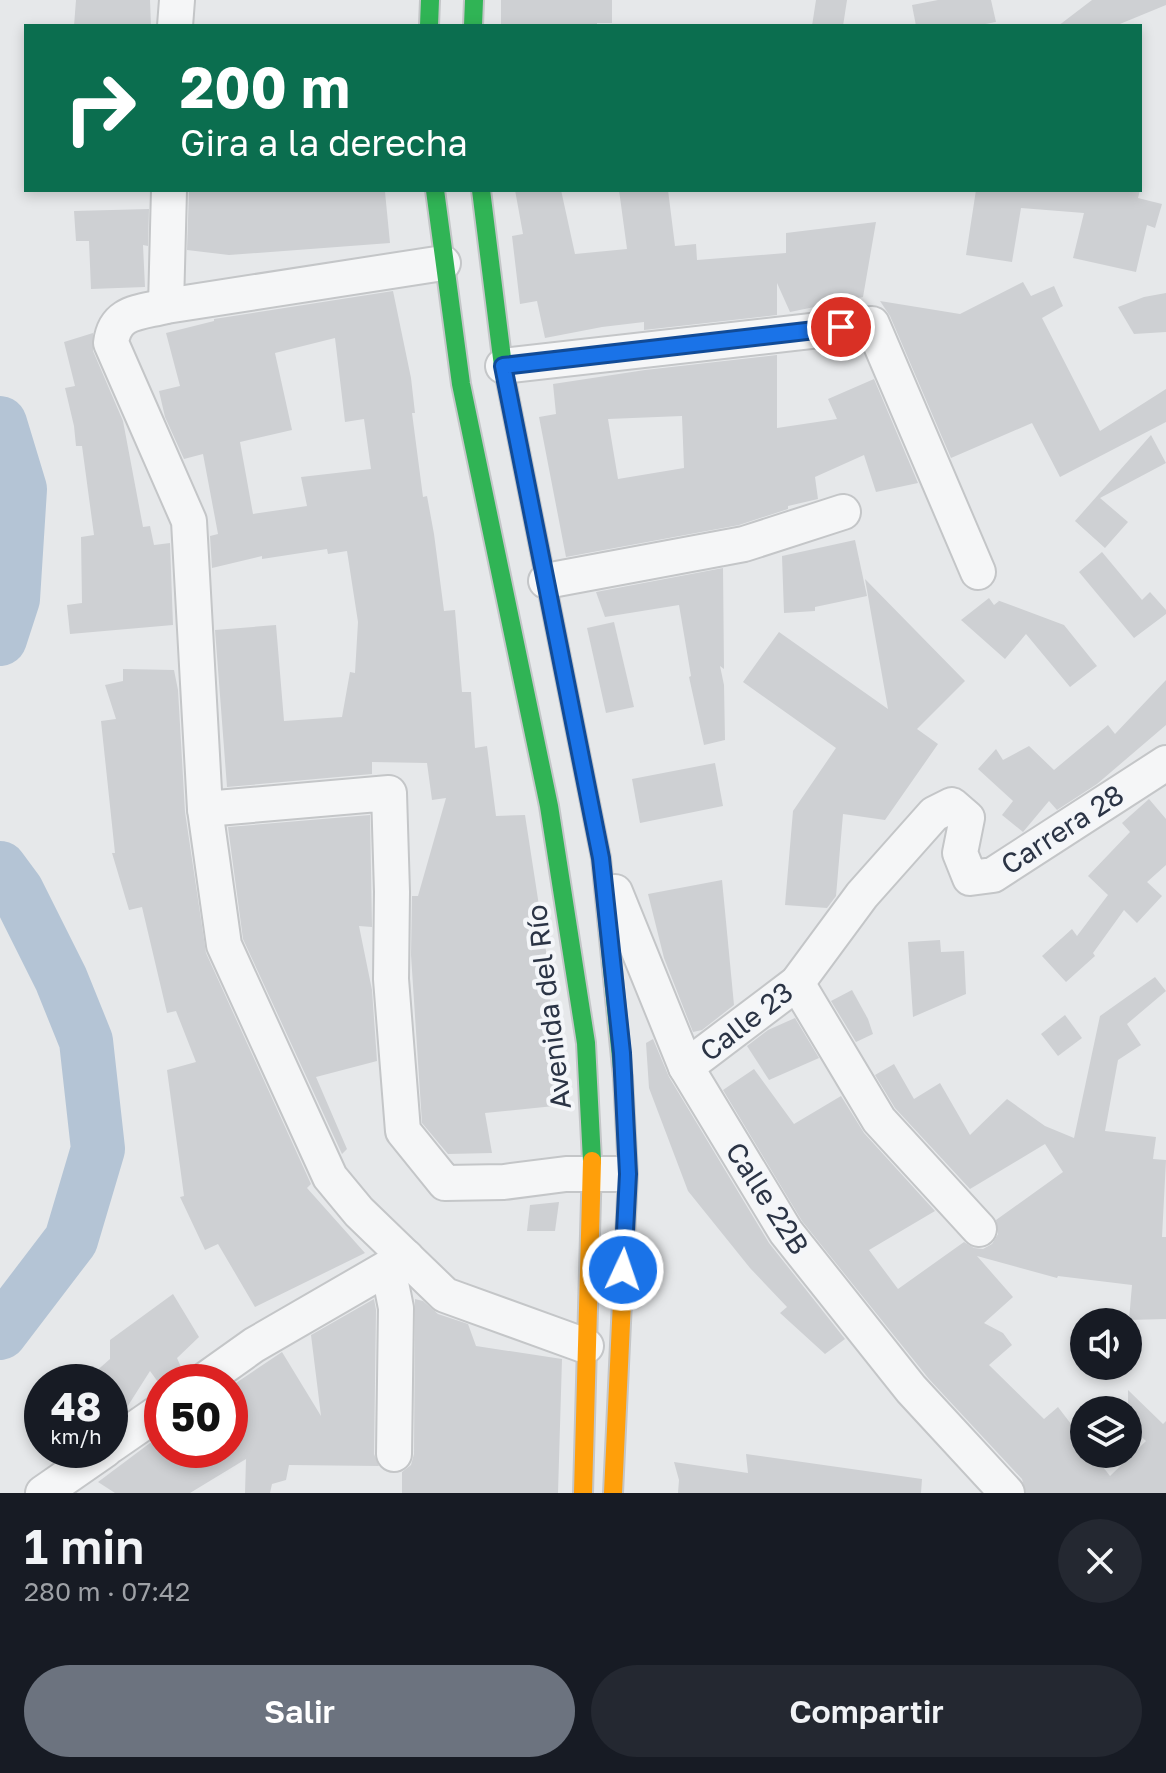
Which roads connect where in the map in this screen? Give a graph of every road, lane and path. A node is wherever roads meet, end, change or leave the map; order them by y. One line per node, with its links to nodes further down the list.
1 (177, 0): 4 (street)
2 (430, 0): 5 (main road)
3 (474, 0): 6 (main road)
4 (175, 24)
5 (427, 24)
6 (473, 24)
7 (169, 192): 11 (street)
8 (435, 192): 10 (main road, Avenida del Río)
9 (481, 192): 12 (main road, Avenida del Río)
10 (443, 263): 11 (street); 15 (main road, Avenida del Río)
11 (166, 306): 18 (street)
12 (503, 366): 14 (street); 15 (main road, Avenida del Río)
13 (843, 512): 15 (street)
14 (978, 572)
15 (533, 603): 16 (main road, Avenida del Río); 16 (main road, Avenida del Río)
16 (560, 757): 19 (main road, Avenida del Río); 23 (main road, Avenida del Río)
17 (1166, 763): 20 (street, Carrera 28)
18 (205, 809): 23 (street); 26 (street)
19 (601, 858): 22 (street, Calle 22B); 24 (main road, Avenida del Río)
20 (862, 895): 21 (street, Calle 23)
21 (797, 983): 22 (street, Calle 23); 25 (street)
22 (686, 1067): 34 (street, Calle 22B)
23 (593, 1173): 24 (street); 27 (main road, Avenida del Río)
24 (628, 1174): 33 (main road, Avenida del Río)
25 (979, 1229)
26 (397, 1262): 27 (street); 28 (street); 29 (street)
27 (586, 1346): 32 (main road, Avenida del Río)
28 (227, 1364)
29 (394, 1454)
30 (79, 1468): 31 (street)
31 (43, 1493)
32 (583, 1493)
33 (613, 1493)
34 (1007, 1493)

